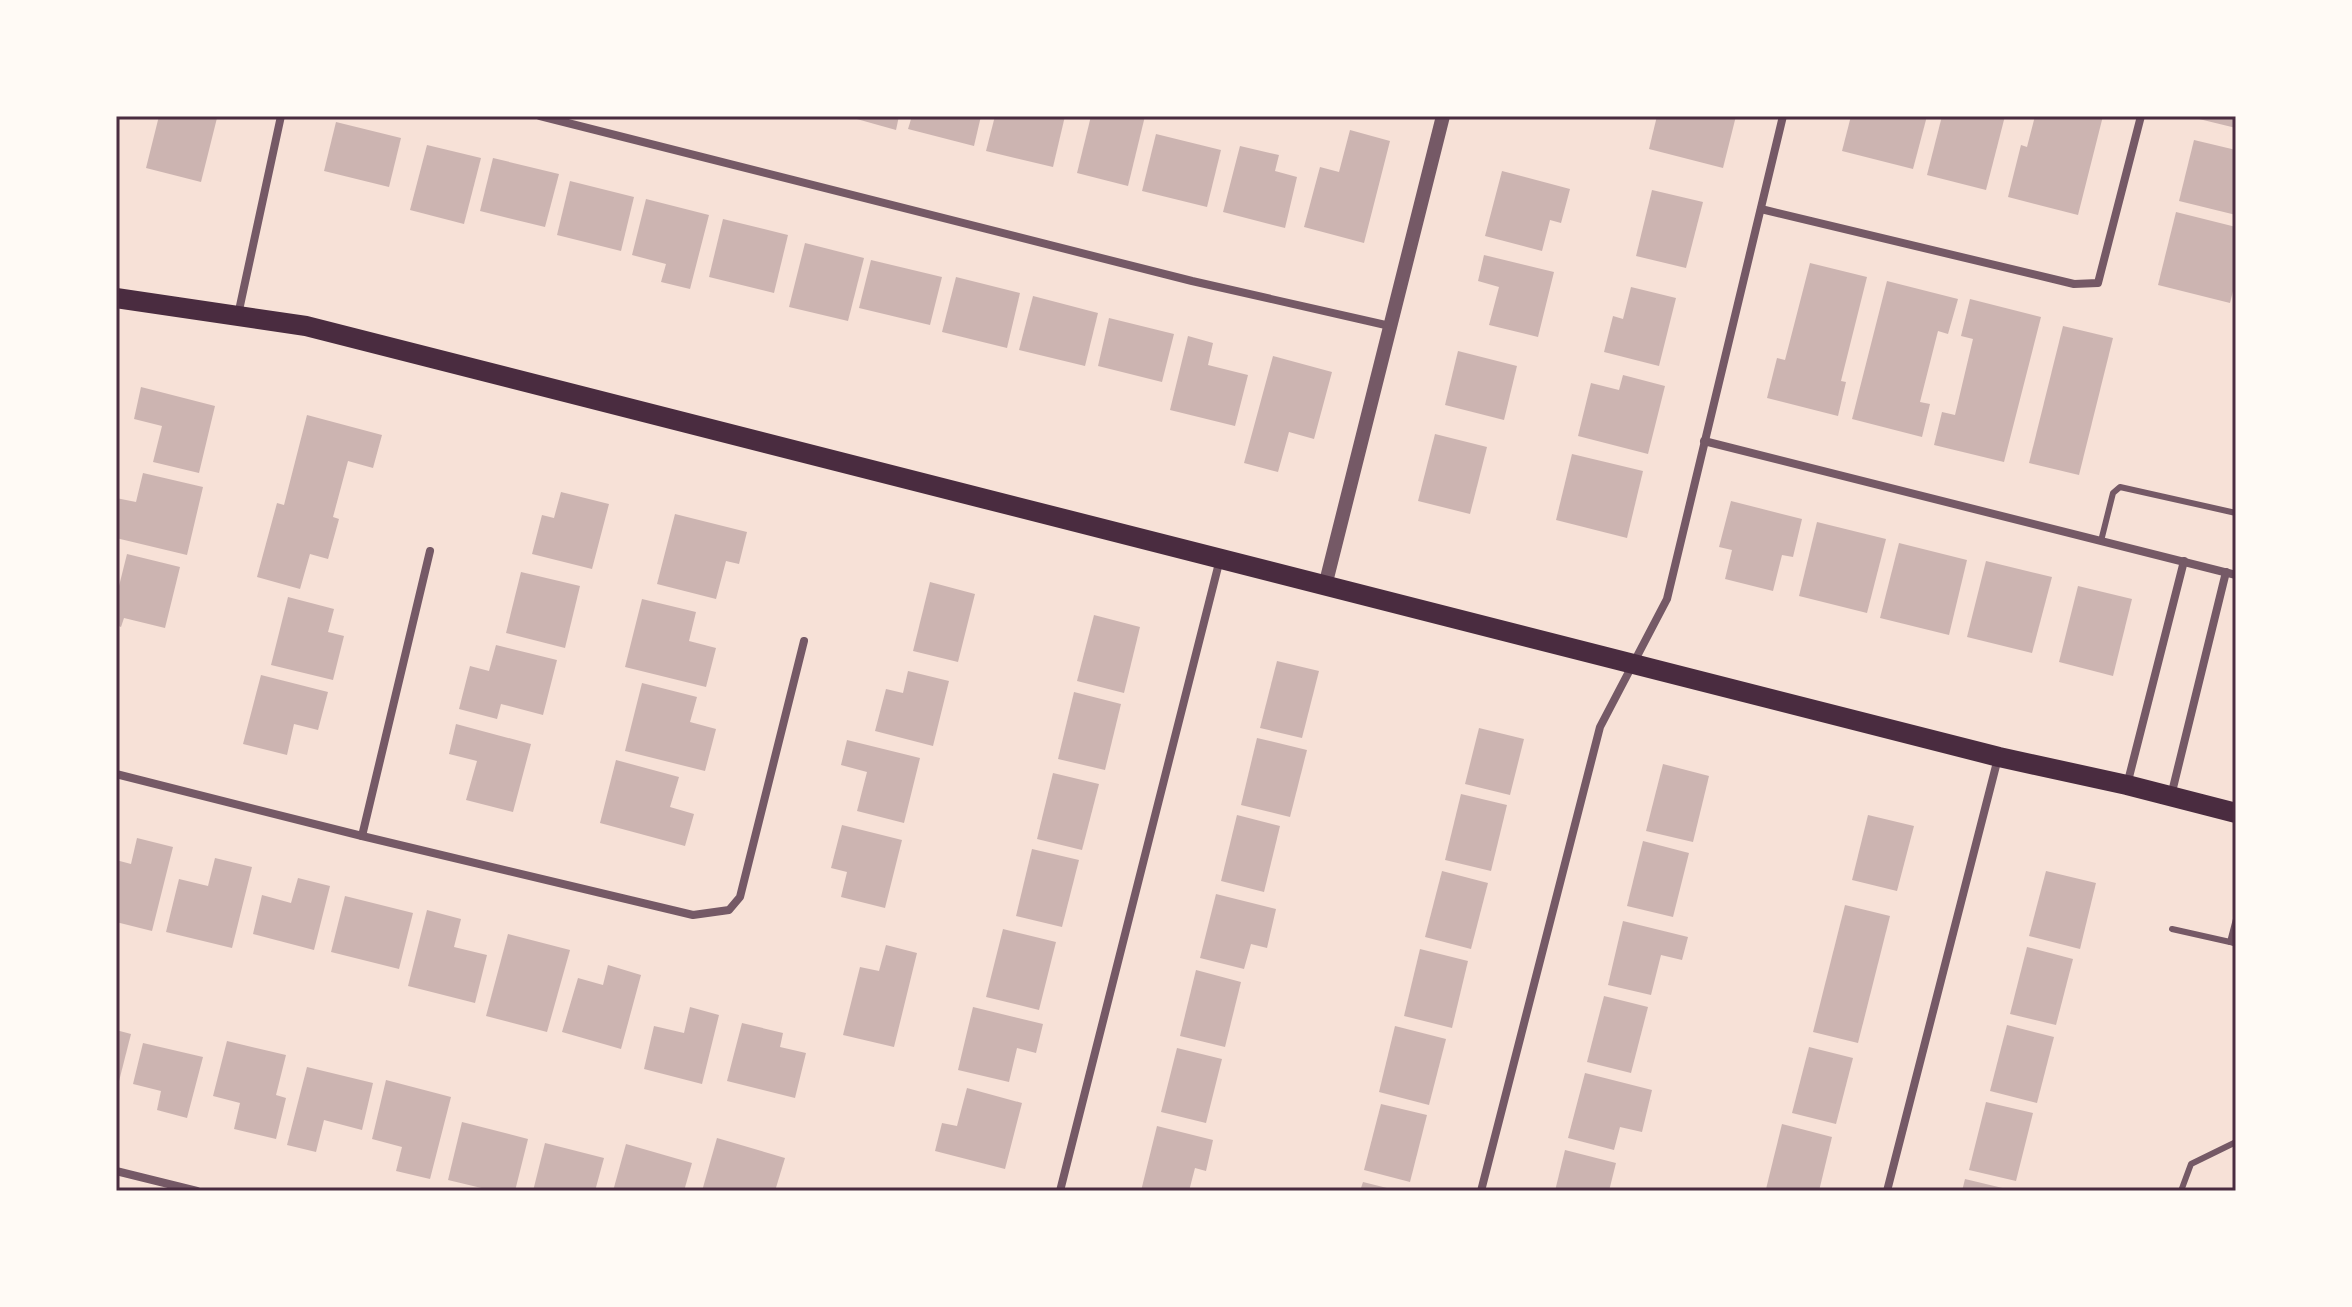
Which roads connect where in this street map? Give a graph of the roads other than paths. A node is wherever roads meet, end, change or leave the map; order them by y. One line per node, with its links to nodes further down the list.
1 (281, 116): 8 (street)
2 (540, 116): 9 (street)
3 (1443, 116): 9 (street)
4 (1783, 116): 6 (street)
5 (2141, 116): 6 (street)
6 (1761, 209): 10 (street)
7 (116, 298): 8 (main road)
8 (238, 315): 14 (main road)
9 (1390, 326): 17 (street)
10 (1704, 441): 12 (street); 19 (street)
11 (2236, 513): 12 (lane)
12 (2101, 541): 15 (street)
13 (430, 551): 25 (street)
14 (1221, 559): 17 (main road); 32 (street)
15 (2184, 561): 16 (street); 22 (street)
16 (2231, 573): 23 (street)
17 (1325, 586): 19 (main road)
18 (804, 641): 25 (street)
19 (1632, 663): 20 (main road); 33 (street)
20 (1999, 757): 22 (main road); 34 (street)
21 (116, 774): 25 (street)
22 (2127, 785): 23 (main road)
23 (2171, 797): 24 (main road)
24 (2236, 813)
25 (362, 836)
26 (2236, 919): 28 (lane)
27 (2172, 929): 28 (lane)
28 (2233, 943)
29 (2236, 1142): 35 (lane)
30 (116, 1171): 31 (street)
31 (197, 1191)
32 (1060, 1191)
33 (1481, 1191)
34 (1887, 1191)
35 (2181, 1191)

